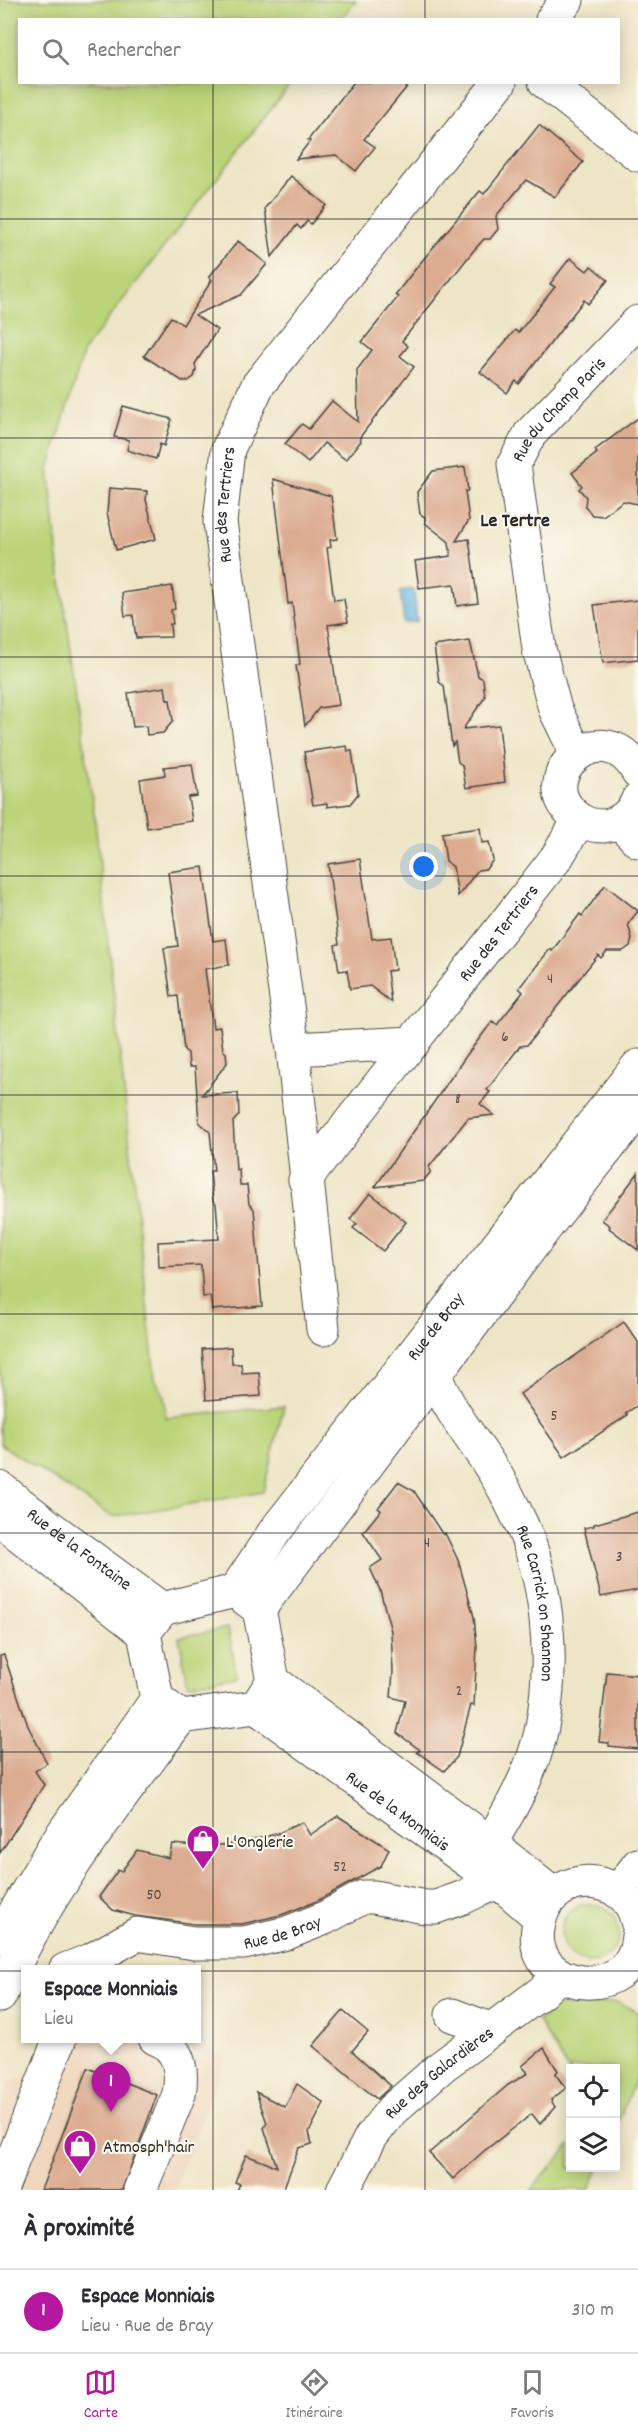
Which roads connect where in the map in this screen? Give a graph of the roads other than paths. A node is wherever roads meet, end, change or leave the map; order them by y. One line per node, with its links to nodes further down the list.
1 (567, 0): 2 (street)
2 (554, 18)
3 (499, 84): 12 (street, Rue des Tertriers)
4 (548, 84): 5 (street)
5 (638, 154)
6 (638, 322): 7 (street, Rue du Champ Paris)
7 (577, 754): 8 (street); 9 (street)
8 (634, 757)
9 (579, 820): 10 (street); 11 (street, Rue des Tertriers)
10 (632, 820)
11 (412, 1043): 12 (street); 15 (street, Rue des Tertriers)
12 (293, 1049): 15 (street, Rue des Tertriers)
13 (638, 1066): 20 (street, Rue de Bray)
14 (638, 1110): 17 (street, Rue de Bray)
15 (305, 1180): 16 (street, Rue des Tertriers)
16 (323, 1329)
17 (435, 1376): 20 (street, Rue de Bray); 24 (street, Rue Carrick on Shannon)
18 (0, 1488): 21 (street, Rue de la Fontaine)
19 (0, 1520): 21 (street, Rue de la Fontaine)
20 (247, 1600): 21 (street); 22 (street)
21 (153, 1621): 23 (street)
22 (264, 1694): 23 (street); 24 (street, Rue de la Monniais); 26 (street, Rue de la Monniais)
23 (169, 1708): 30 (street); 34 (street)
24 (490, 1843): 28 (street, Rue de la Monniais)
25 (638, 1865): 27 (street)
26 (496, 1882): 28 (street, Rue de la Monniais); 32 (street, Rue de Bray)
27 (618, 1892): 28 (street); 29 (street)
28 (547, 1906): 33 (street)
29 (638, 1924)
30 (0, 1938)
31 (635, 1957): 33 (street)
32 (77, 1965)
33 (559, 1975): 36 (street, Rue des Galardières)
34 (12, 1983)
35 (452, 2015): 36 (street)
36 (492, 2030): 41 (street, Rue des Galardières)
37 (58, 2043): 39 (street)
38 (162, 2043): 40 (street)
39 (1, 2190)
40 (140, 2190)
41 (343, 2190)

